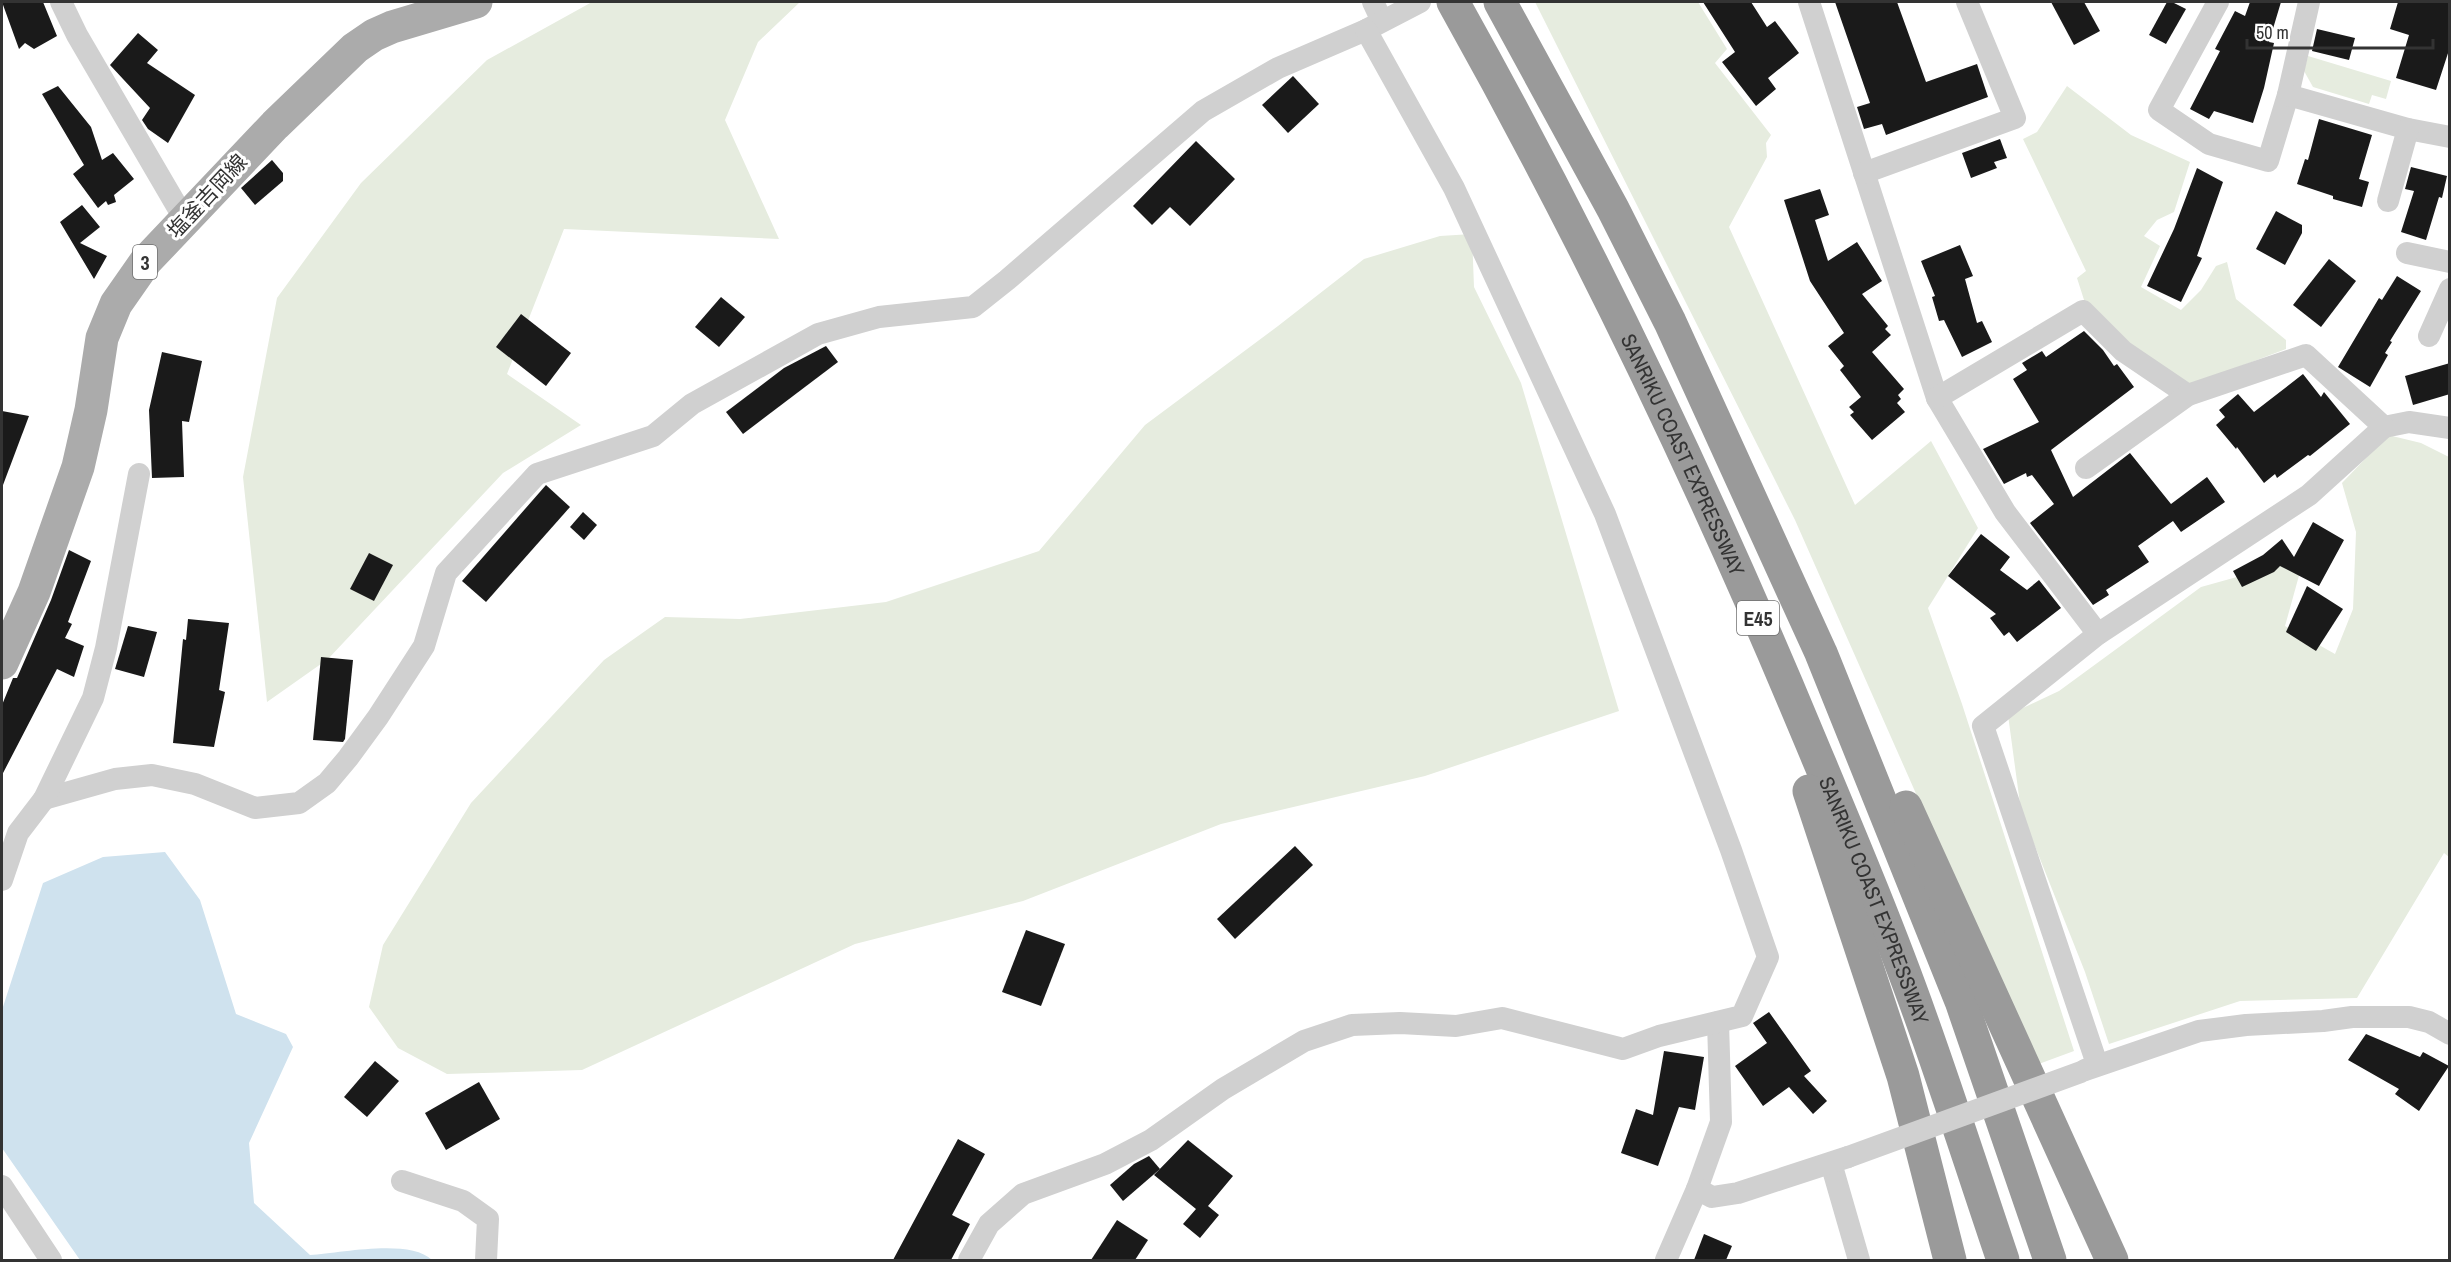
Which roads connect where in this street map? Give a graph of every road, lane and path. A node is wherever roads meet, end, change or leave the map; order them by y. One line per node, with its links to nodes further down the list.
1 (61, 2): 16 (street)
2 (476, 2): 16 (main road, 塩釜吉岡線 / 3)
3 (1420, 2): 10 (street)
4 (1454, 2): 28 (highway, SANRIKU COAST EXPRESSWAY / E45)
5 (1500, 2): 25 (highway, SANRIKU COAST EXPRESSWAY / E45)
6 (1809, 2): 14 (street)
7 (1967, 2): 14 (street)
8 (2218, 2): 11 (street)
9 (2309, 2): 11 (street)
10 (1379, 17): 31 (street); 33 (street)
11 (2288, 95): 12 (street)
12 (2408, 129): 13 (street); 15 (street)
13 (2450, 137)
14 (1864, 173): 22 (street)
15 (2388, 201)
16 (185, 220): 30 (main road, 塩釜吉岡線 / 3)
17 (2407, 253): 18 (street)
18 (2450, 262)
19 (2450, 289): 20 (street)
20 (2429, 336)
21 (2188, 395): 22 (street); 23 (street); 26 (street)
22 (1937, 398): 29 (street)
23 (2384, 427): 24 (street); 29 (street)
24 (2450, 428)
25 (1731, 456): 47 (highway, SANRIKU COAST EXPRESSWAY / E45); 48 (highway)
26 (2086, 468)
27 (139, 474): 31 (street)
28 (1702, 489): 45 (highway); 46 (highway, SANRIKU COAST EXPRESSWAY / E45)
29 (2098, 634): 35 (street)
30 (2, 663)
31 (44, 799): 32 (street)
32 (2, 880)
33 (1718, 1022): 39 (street); 42 (street)
34 (2450, 1034): 35 (street)
35 (2089, 1068): 36 (street, bridge)
36 (1840, 1160): 39 (street); 44 (street)
37 (402, 1181): 41 (street)
38 (2, 1186): 40 (street)
39 (1697, 1189): 43 (street)
40 (51, 1260)
41 (486, 1260)
42 (969, 1260)
43 (1666, 1260)
44 (1859, 1260)
45 (1950, 1260)
46 (2003, 1260)
47 (2050, 1260)
48 (2112, 1260)

